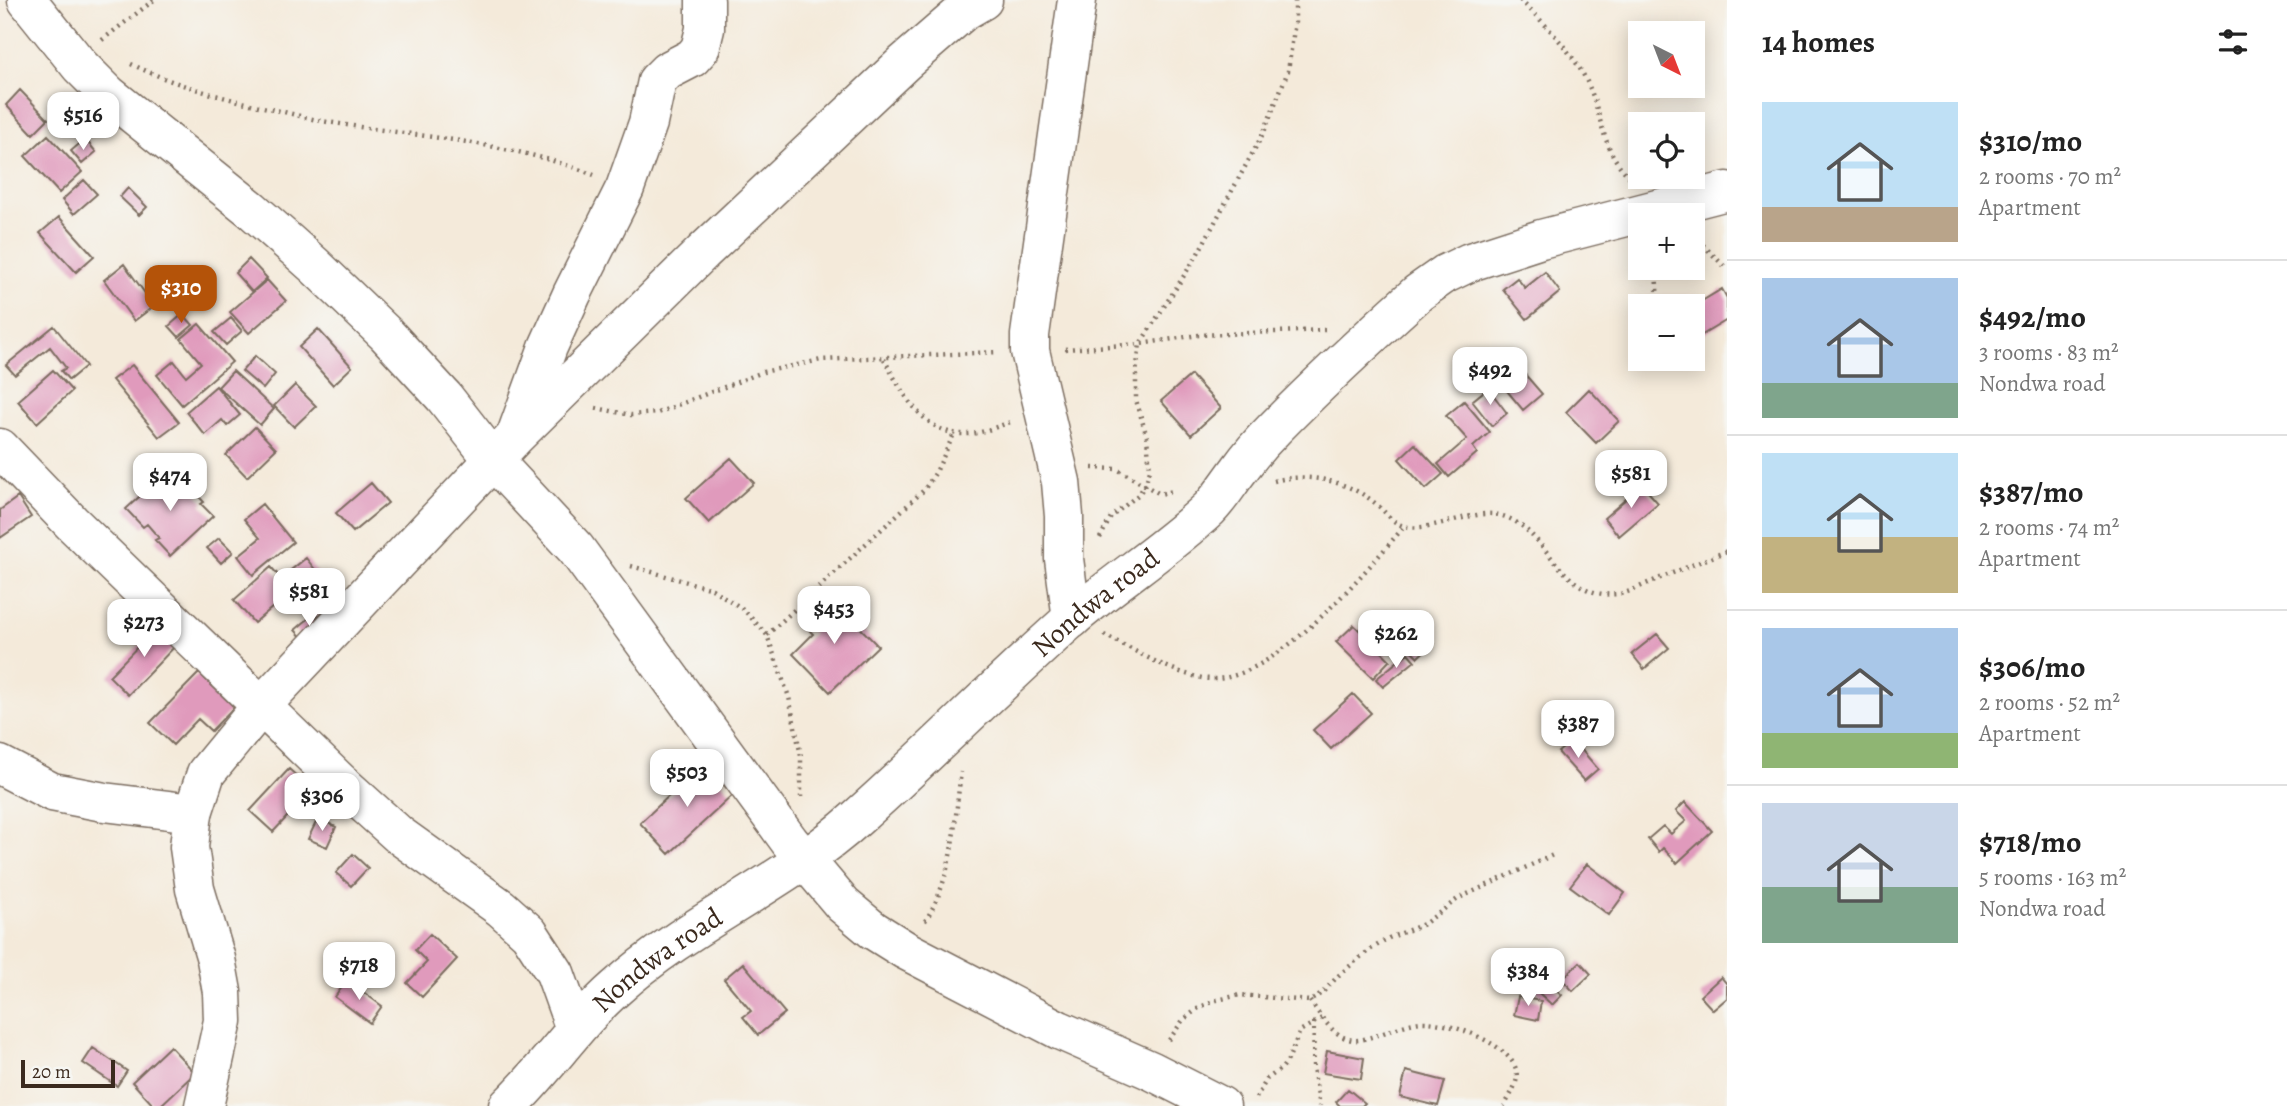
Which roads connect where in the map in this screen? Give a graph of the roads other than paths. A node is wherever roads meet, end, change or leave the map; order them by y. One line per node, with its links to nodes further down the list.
1 (27, 0): 7 (street)
2 (705, 0): 7 (street)
3 (983, 0): 7 (street)
4 (1077, 0): 8 (street)
5 (1727, 191): 8 (street, Nondwa road)
6 (0, 448): 9 (street)
7 (504, 449): 9 (street); 12 (street)
8 (1072, 619): 12 (street, Nondwa road)
9 (262, 705): 11 (street); 13 (street)
10 (0, 765): 11 (street)
11 (193, 813): 14 (street)
12 (797, 852): 13 (street, Nondwa road); 16 (street)
13 (575, 1029): 15 (street, Nondwa road)
14 (204, 1106)
15 (508, 1106)
16 (1221, 1106)

